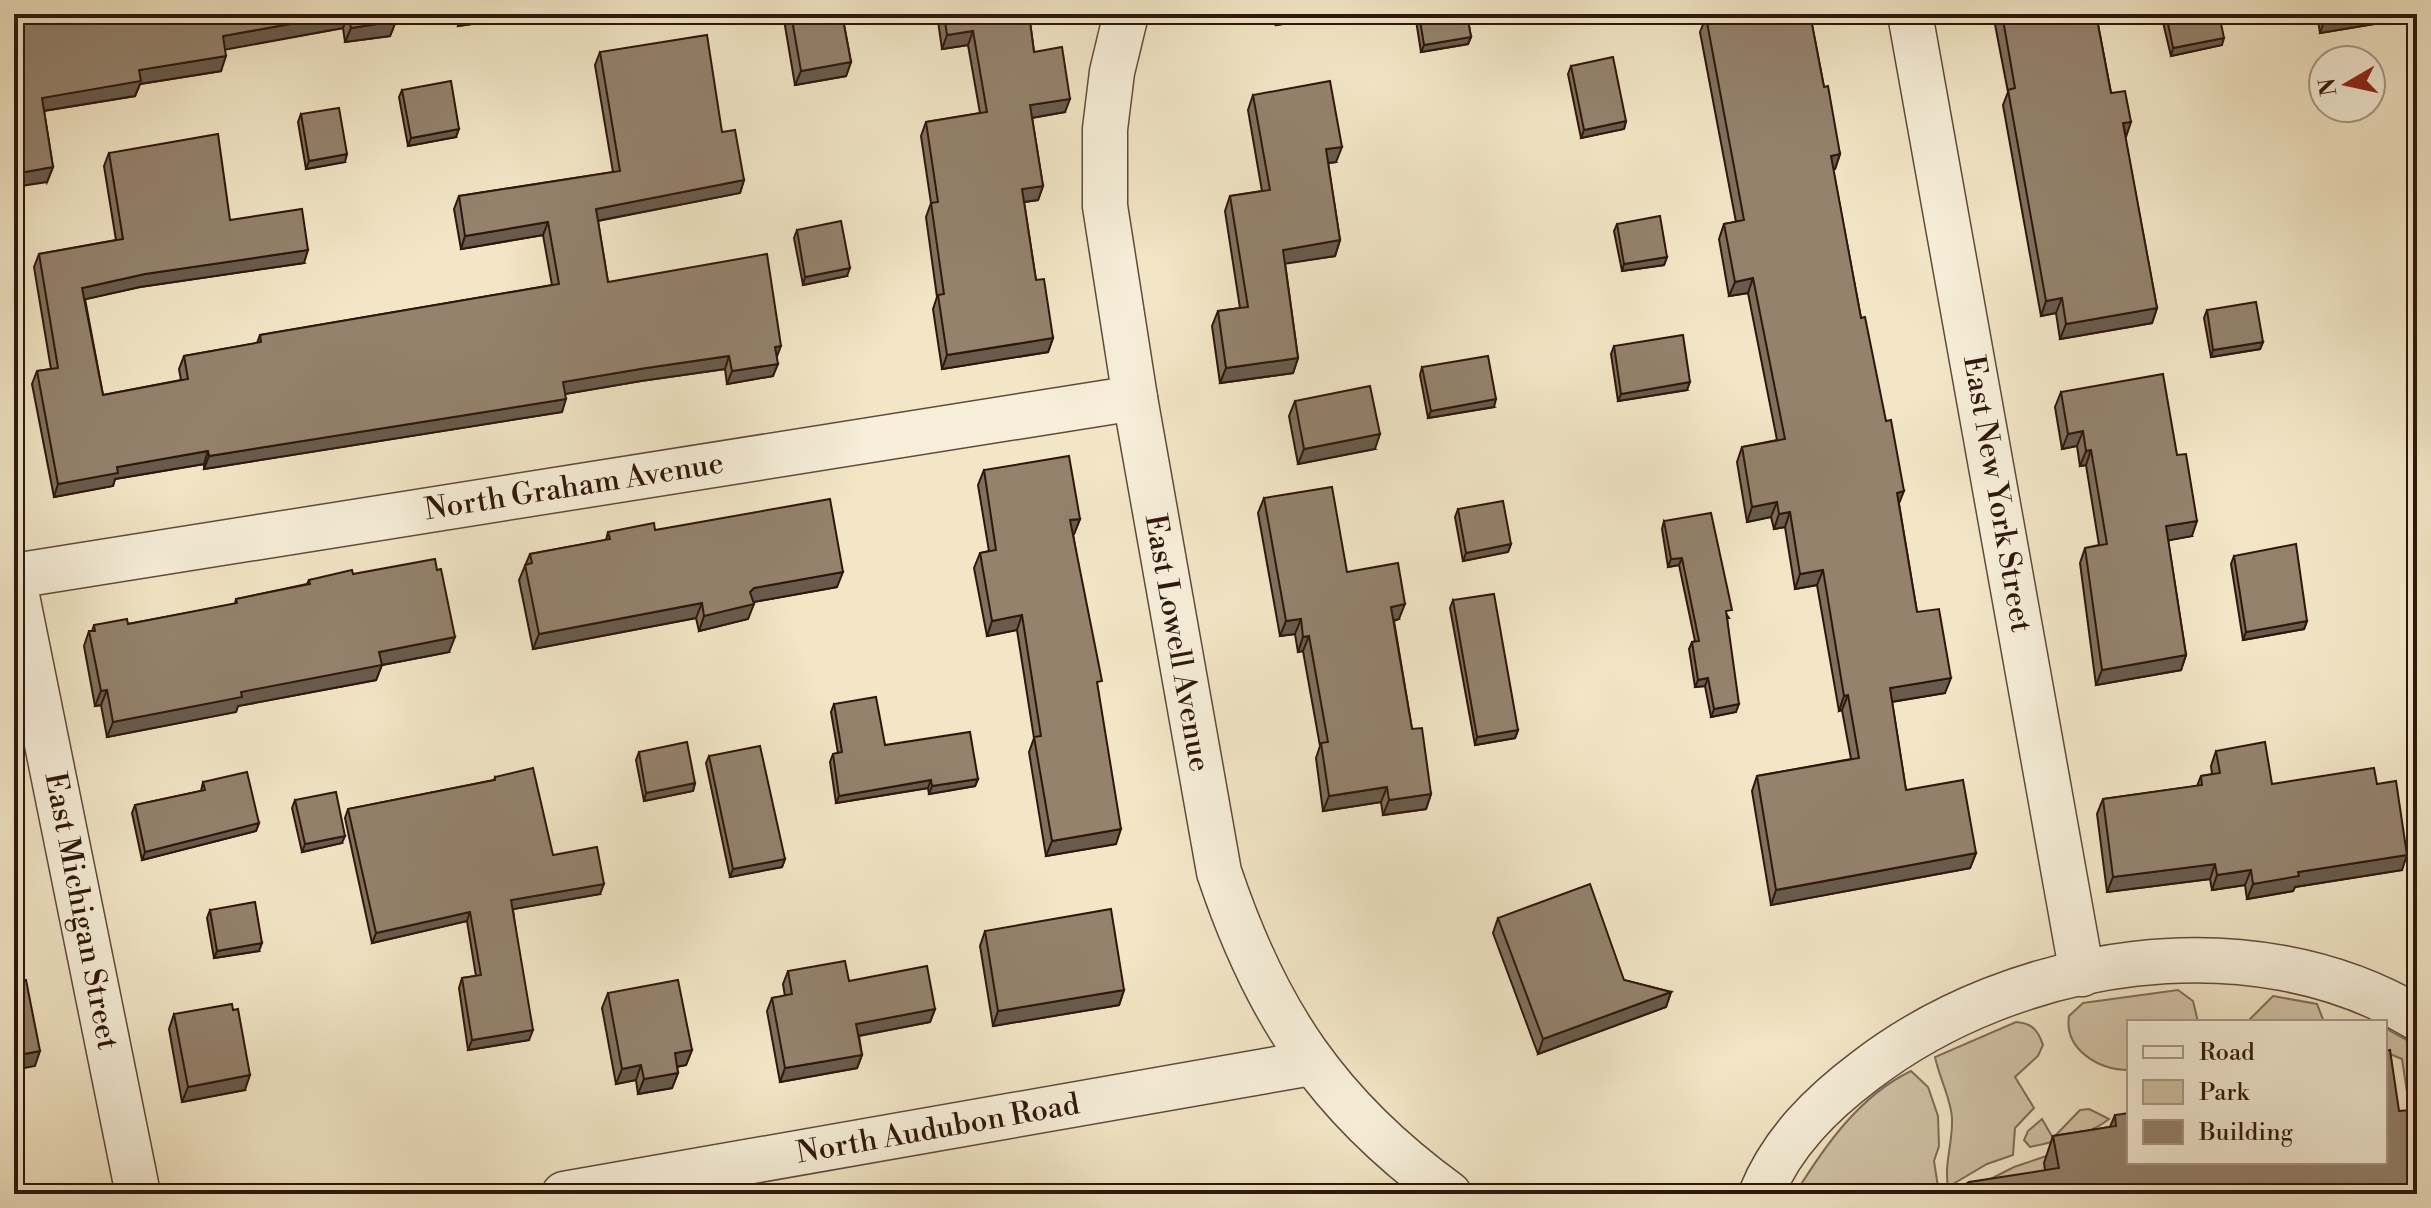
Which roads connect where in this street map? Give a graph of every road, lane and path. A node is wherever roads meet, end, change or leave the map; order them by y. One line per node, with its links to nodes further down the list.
1 (1126, 14): 3 (street, East Lowell Avenue)
2 (1910, 14): 5 (street, East New York Street)
3 (1135, 398): 4 (street, North Graham Avenue); 7 (street, East Lowell Avenue)
4 (14, 579): 8 (street, East Michigan Street)
5 (2082, 974): 6 (street); 11 (street)
6 (2417, 1018)
7 (1311, 1063): 9 (street, North Audubon Road); 10 (street, East Lowell Avenue)
8 (138, 1194)
9 (564, 1194)
10 (1449, 1194)
11 (1761, 1194)

